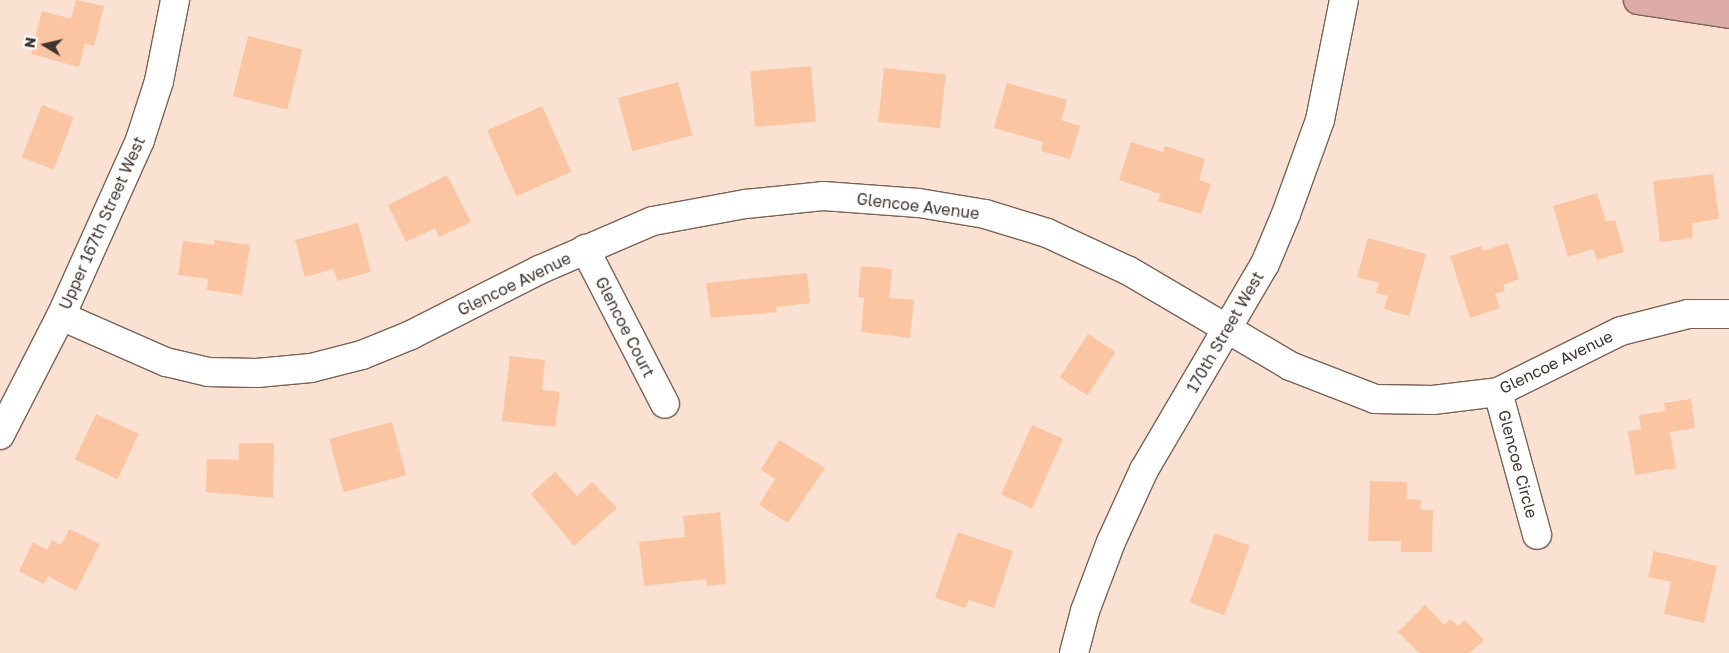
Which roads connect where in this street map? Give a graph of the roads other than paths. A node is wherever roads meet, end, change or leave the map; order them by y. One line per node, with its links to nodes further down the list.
1 (175, 0): 7 (street, Upper 167th Street West)
2 (1344, 0): 8 (street, 170th Street West)
3 (1638, 0): 4 (main road)
4 (1729, 14)
5 (585, 249): 7 (street, Glencoe Avenue); 8 (street, Glencoe Avenue); 10 (street, Glencoe Court)
6 (1729, 314): 9 (street, Glencoe Avenue)
7 (61, 316): 11 (street, Upper 167th Street West)
8 (1226, 329): 9 (street, Glencoe Avenue); 13 (street, 170th Street West)
9 (1498, 392): 12 (street, Glencoe Circle)
10 (664, 404)
11 (0, 436)
12 (1538, 535)
13 (1074, 653)

